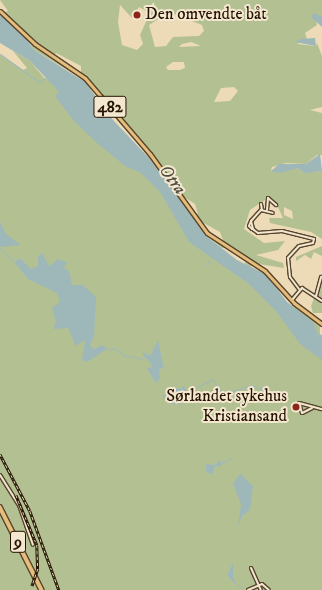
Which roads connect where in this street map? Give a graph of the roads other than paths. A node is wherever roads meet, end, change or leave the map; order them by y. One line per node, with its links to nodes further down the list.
1 (0, 11): 12 (main road, 482)
2 (261, 204): 4 (street)
3 (276, 205): 5 (street)
4 (262, 210): 5 (street); 7 (street)
5 (267, 210): 6 (street)
6 (273, 213)
7 (250, 221): 8 (street); 8 (street)
8 (252, 230): 10 (street)
9 (321, 277): 11 (street)
10 (299, 289): 11 (street); 12 (street)
11 (316, 296): 13 (street)
12 (291, 300): 14 (main road, 482)
13 (322, 301)
14 (322, 324)
15 (312, 408): 15 (street); 16 (street)
16 (322, 408)
17 (0, 476): 19 (street)
18 (0, 507): 22 (highway, 9)
19 (33, 545)
20 (251, 568): 21 (street)
21 (259, 585): 23 (street); 24 (street); 25 (street)
22 (42, 590)
23 (248, 590)
24 (261, 590)
25 (269, 590)

